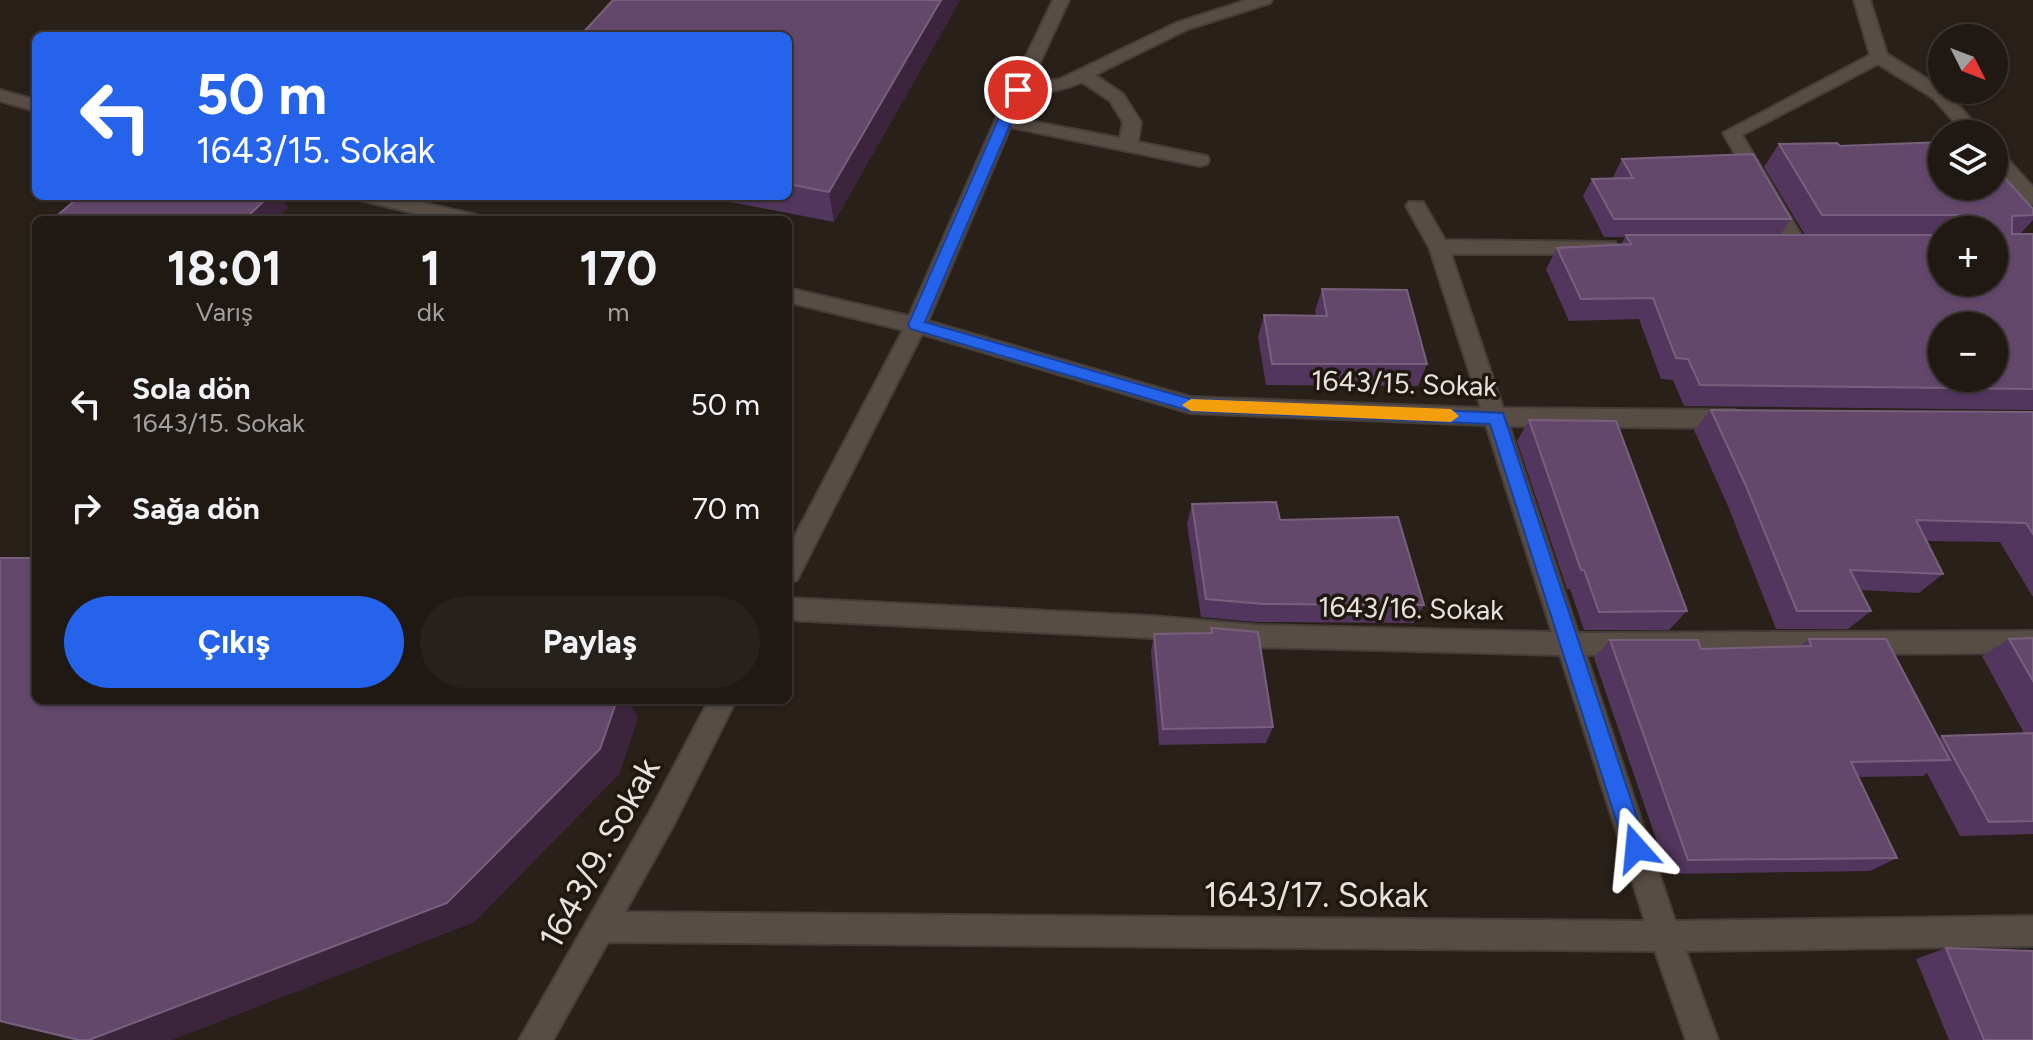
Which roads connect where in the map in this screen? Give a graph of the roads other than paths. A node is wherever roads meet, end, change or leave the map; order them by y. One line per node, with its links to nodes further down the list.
1 (1061, 0): 6 (street)
2 (1264, 0): 5 (street)
3 (1862, 0): 4 (street)
4 (1879, 57): 9 (street); 20 (street)
5 (1082, 74): 6 (street); 11 (street)
6 (1018, 90): 10 (street)
7 (0, 95): 8 (street)
8 (32, 105)
9 (1962, 120)
10 (1004, 121): 11 (street); 22 (street)
11 (1128, 146): 12 (street)
12 (1200, 160)
13 (2008, 171): 14 (street)
14 (2033, 199)
15 (384, 200): 17 (street)
16 (1416, 206): 18 (street)
17 (452, 216)
18 (1439, 247): 19 (street); 23 (street)
19 (1626, 247)
20 (1767, 247)
21 (792, 296): 22 (street, 1643/15. Sokak)
22 (916, 325): 23 (street, 1643/15. Sokak); 25 (street)
23 (1497, 417): 24 (street, 1643/15. Sokak); 28 (street)
24 (1765, 419)
25 (792, 565)
26 (792, 609): 28 (street, 1643/16. Sokak)
27 (2033, 642): 28 (street, 1643/16. Sokak)
28 (1569, 644): 32 (street)
29 (721, 704): 30 (street, 1643/9. Sokak)
30 (599, 927): 32 (street, 1643/17. Sokak); 33 (street, 1643/9. Sokak)
31 (2033, 931): 32 (street, 1643/17. Sokak)
32 (1665, 936): 34 (street)
33 (535, 1040)
34 (1702, 1040)

